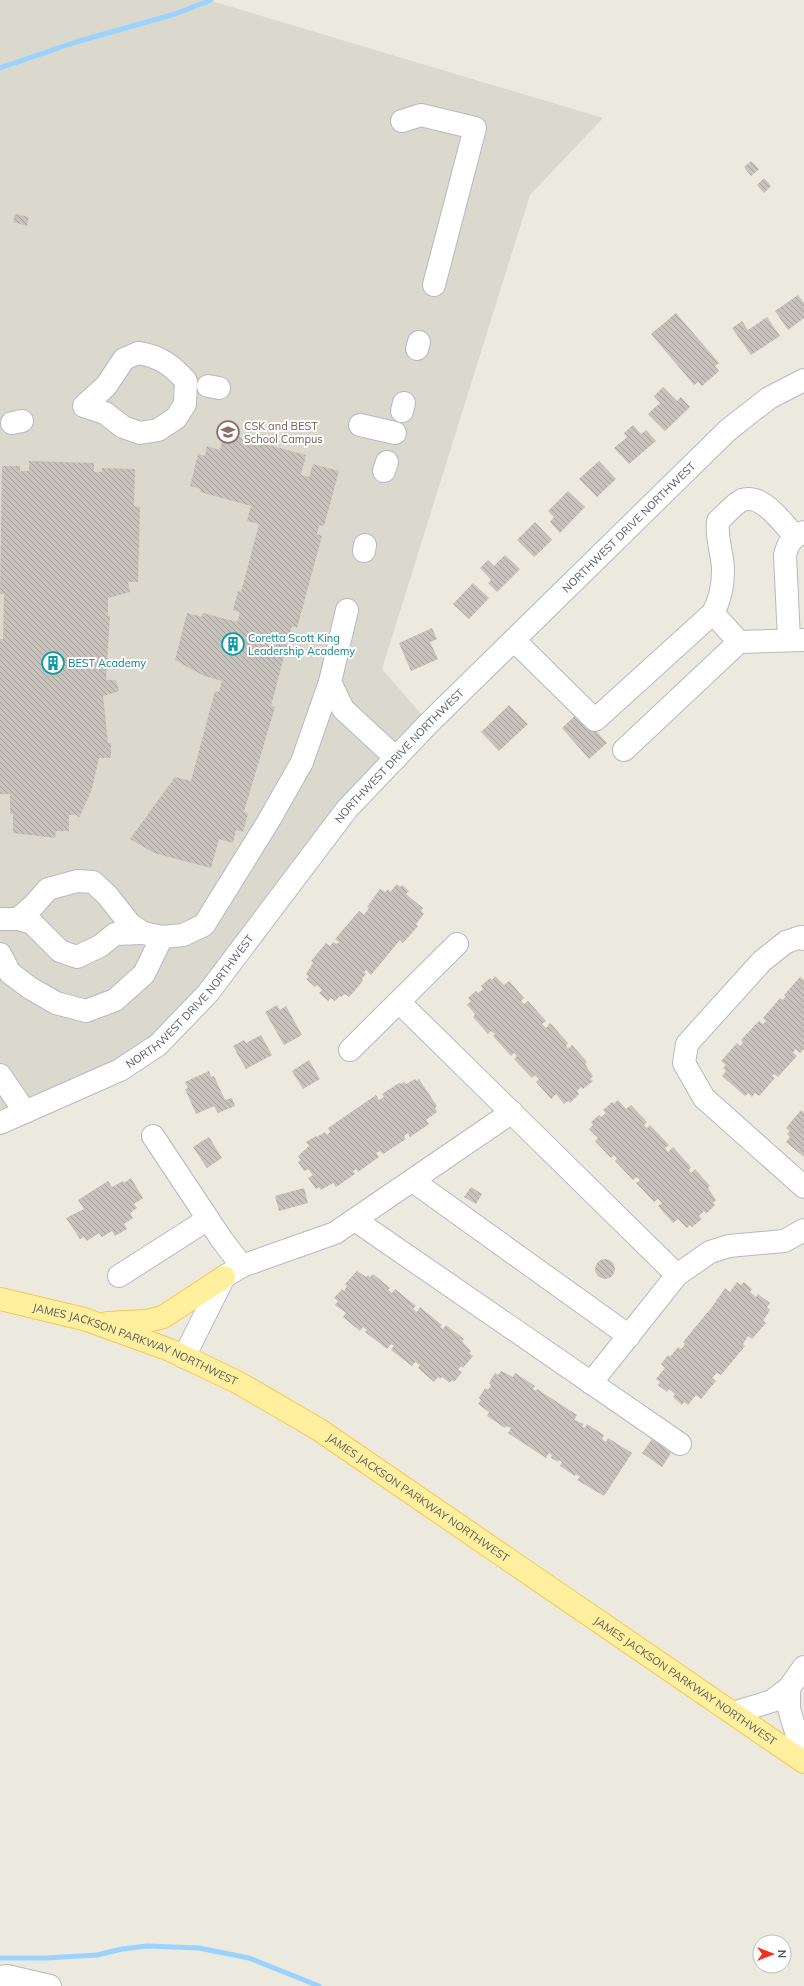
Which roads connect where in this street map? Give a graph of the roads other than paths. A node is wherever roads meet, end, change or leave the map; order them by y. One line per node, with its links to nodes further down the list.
1 (402, 121): 2 (street)
2 (434, 285)
3 (804, 380): 10 (street, NORTHWEST DRIVE NORTHWEST)
4 (186, 381): 4 (street)
5 (360, 425): 6 (street)
6 (395, 434)
7 (800, 534): 9 (street); 11 (street)
8 (347, 610): 13 (street)
9 (713, 614): 10 (street); 12 (street)
10 (514, 640): 15 (street, NORTHWEST DRIVE NORTHWEST)
11 (796, 640): 12 (street)
12 (739, 642): 14 (street)
13 (330, 682): 15 (street); 17 (street)
14 (624, 750)
15 (396, 758): 24 (street, NORTHWEST DRIVE NORTHWEST)
16 (9, 919): 17 (street); 17 (street)
17 (152, 935): 20 (street)
18 (804, 939): 29 (street)
19 (457, 944): 21 (street)
20 (0, 954)
21 (399, 1002): 22 (street); 25 (street)
22 (350, 1050)
23 (0, 1075): 24 (street)
24 (25, 1112): 26 (street, NORTHWEST DRIVE NORTHWEST)
25 (512, 1112): 28 (street); 34 (street)
26 (0, 1123)
27 (153, 1136): 30 (street)
28 (413, 1181): 31 (street); 38 (street)
29 (804, 1187)
30 (208, 1219): 33 (street); 35 (street)
31 (355, 1220): 33 (street); 40 (street)
32 (804, 1230): 34 (street)
33 (233, 1271): 37 (main road); 39 (street)
34 (677, 1275): 38 (street)
35 (119, 1276)
36 (0, 1299): 37 (main road, JAMES JACKSON PARKWAY NORTHWEST)
37 (92, 1322): 39 (main road, JAMES JACKSON PARKWAY NORTHWEST)
38 (629, 1336): 40 (street)
39 (184, 1357): 44 (main road, JAMES JACKSON PARKWAY NORTHWEST)
40 (591, 1383): 41 (street)
41 (680, 1444)
42 (804, 1667): 43 (street)
43 (789, 1688): 44 (street); 45 (street)
44 (733, 1713): 46 (main road, JAMES JACKSON PARKWAY NORTHWEST)
45 (804, 1758)
46 (804, 1762)
47 (0, 1977): 48 (street)
48 (50, 1986)

